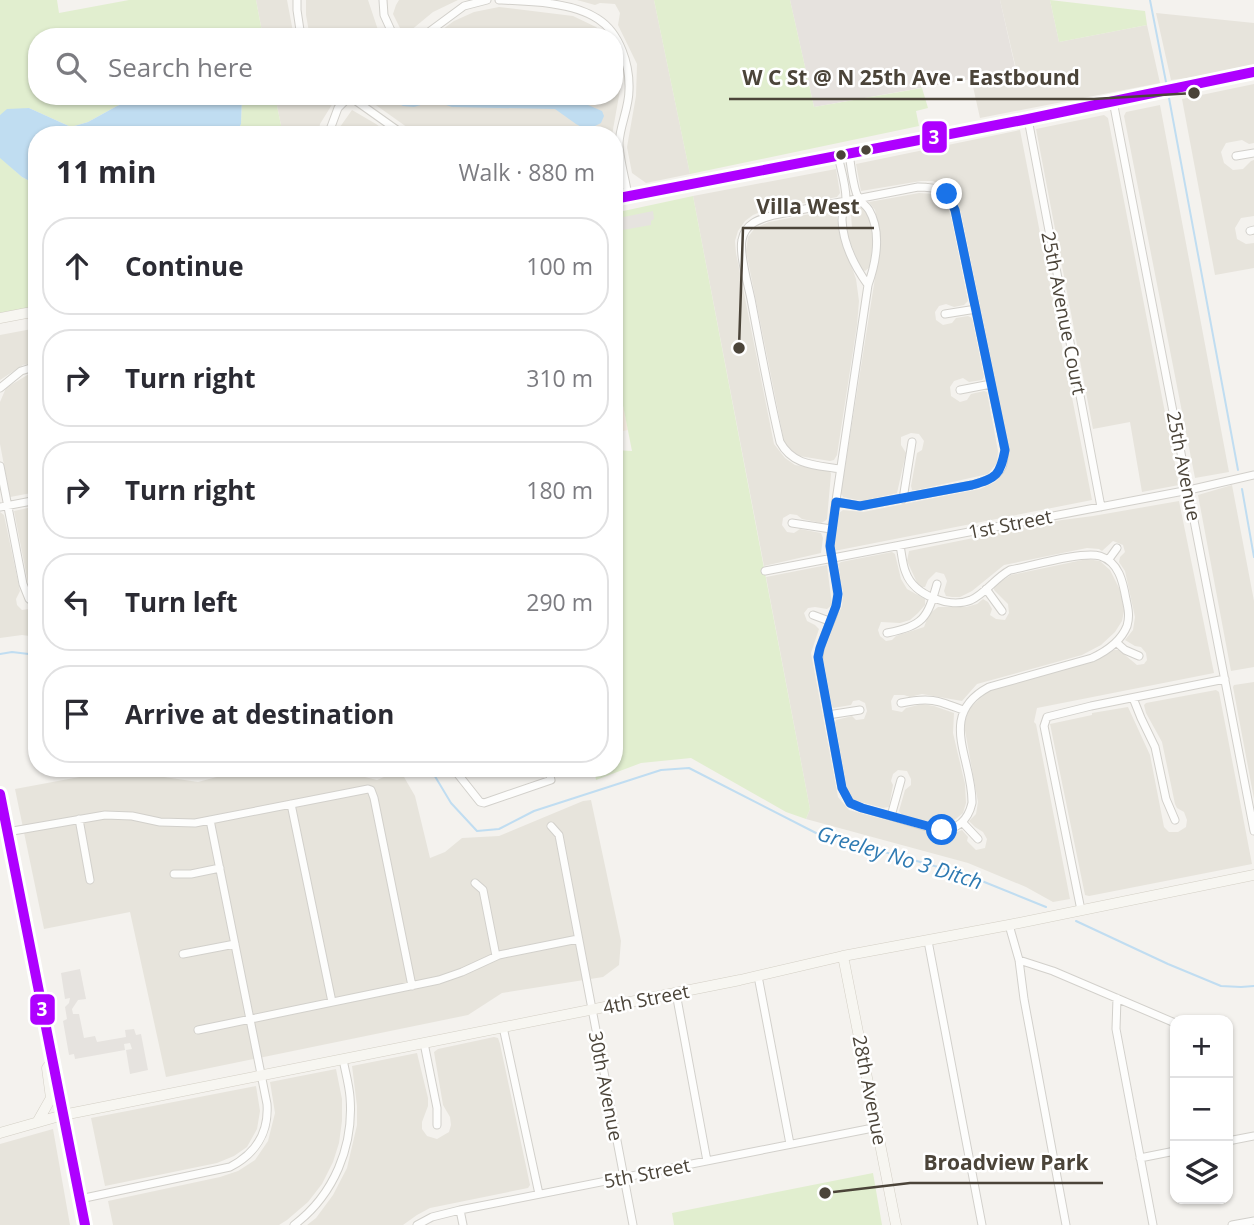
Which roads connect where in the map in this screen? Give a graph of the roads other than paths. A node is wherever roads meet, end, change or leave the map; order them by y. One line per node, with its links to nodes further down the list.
1 (297, 0): 5 (street)
2 (383, 0): 6 (street)
3 (487, 0): 7 (street)
4 (499, 0): 8 (street)
5 (300, 28)
6 (390, 28)
7 (434, 28)
8 (608, 28)
9 (623, 51): 17 (street)
10 (1254, 72): 11 (main road)
11 (1113, 101): 14 (main road); 39 (street, 25th Avenue)
12 (341, 105): 15 (street)
13 (362, 105): 16 (street)
14 (1028, 119): 19 (main road); 44 (street, 25th Avenue Court)
15 (331, 126)
16 (391, 126)
17 (622, 126)
18 (1254, 153): 20 (street)
19 (843, 155): 22 (main road); 24 (street); 25 (street)
20 (1236, 156)
21 (623, 167): 22 (street)
22 (628, 196): 23 (main road)
23 (623, 197)
24 (858, 198): 25 (street); 26 (street); 27 (street)
25 (846, 201): 26 (street); 37 (street)
26 (867, 285): 37 (street)
27 (976, 309): 29 (street); 32 (street)
28 (28, 313): 30 (main road)
29 (945, 314)
30 (0, 318)
31 (28, 369): 33 (street)
32 (991, 384): 34 (street); 40 (street)
33 (0, 388)
34 (960, 390)
35 (912, 442): 40 (street)
36 (0, 466): 43 (street)
37 (840, 469): 42 (street)
38 (1254, 475): 39 (street, 1st Street)
39 (1189, 491): 44 (street, 1st Street); 62 (street, 25th Avenue)
40 (903, 499): 42 (street)
41 (28, 502): 43 (street)
42 (836, 502): 46 (street)
43 (4, 506): 54 (street)
44 (1101, 507): 47 (street, 1st Street)
45 (792, 523): 46 (street)
46 (831, 529): 49 (street)
47 (900, 546): 49 (street, 1st Street); 55 (street)
48 (1118, 548): 50 (street)
49 (831, 559): 51 (street, 1st Street); 58 (street)
50 (1109, 559): 53 (street); 60 (street)
51 (765, 571)
52 (937, 584): 55 (street)
53 (986, 589): 55 (street); 56 (street)
54 (28, 597)
55 (933, 597): 59 (street)
56 (1002, 611)
57 (813, 615): 58 (street)
58 (830, 621): 67 (street)
59 (887, 633)
60 (1116, 642): 61 (street); 66 (street)
61 (1139, 656)
62 (1225, 679): 63 (street); 79 (street, 25th Avenue)
63 (1133, 698): 76 (street); 87 (street)
64 (901, 703): 66 (street)
65 (860, 710): 67 (street)
66 (963, 710): 77 (street)
67 (828, 715): 73 (street)
68 (460, 777): 69 (street)
69 (550, 777)
70 (901, 780): 73 (street)
71 (0, 794): 80 (main road)
72 (291, 804): 75 (street); 97 (street); 100 (street)
73 (891, 816): 77 (street)
74 (79, 819): 75 (street); 80 (street); 85 (street)
75 (210, 820): 82 (street)
76 (1175, 820)
77 (963, 822): 81 (street)
78 (551, 826): 89 (street, 30th Avenue)
79 (1254, 831)
80 (7, 832): 108 (main road)
81 (978, 839)
82 (220, 868): 83 (street); 91 (street)
83 (174, 874)
84 (1254, 875): 87 (main road, 4th Street)
85 (90, 880)
86 (475, 883): 93 (street)
87 (1081, 910): 88 (main road, 4th Street)
88 (1009, 925): 90 (main road, 4th Street); 95 (street)
89 (578, 939): 93 (street); 101 (street, 30th Avenue)
90 (928, 941): 94 (main road, 4th Street); 132 (street)
91 (235, 944): 92 (street); 102 (street)
92 (183, 954)
93 (496, 956): 97 (street)
94 (843, 956): 96 (main road, 4th Street); 113 (main road, 28th Avenue)
95 (1019, 960): 99 (street); 133 (street)
96 (758, 976): 98 (main road, 4th Street); 117 (street)
97 (412, 986): 100 (street)
98 (676, 993): 101 (main road, 4th Street); 120 (street)
99 (1117, 998): 103 (street); 119 (street)
100 (331, 1002): 102 (street)
101 (592, 1010): 104 (main road, 4th Street); 121 (street, 30th Avenue)
102 (250, 1019): 105 (street); 109 (street)
103 (1170, 1021)
104 (503, 1027): 106 (main road, 4th Street); 122 (street)
105 (198, 1030)
106 (424, 1043): 107 (main road, 4th Street); 112 (street)
107 (343, 1059): 109 (main road, 4th Street); 127 (street)
108 (52, 1061): 110 (main road); 111 (main road)
109 (261, 1075): 110 (main road, 4th Street); 123 (street)
110 (63, 1115): 111 (main road, 4th Street); 123 (main road)
111 (38, 1122): 114 (main road, 4th Street)
112 (437, 1125)
113 (878, 1127): 117 (street, 5th Street); 131 (main road, 28th Avenue)
114 (0, 1133)
115 (1254, 1136): 116 (street)
116 (1233, 1140)
117 (790, 1144): 120 (street, 5th Street)
118 (1170, 1152): 119 (street)
119 (1140, 1158): 134 (street)
120 (707, 1161): 121 (street, 5th Street)
121 (624, 1178): 122 (street, 5th Street); 130 (street, 30th Avenue)
122 (539, 1194): 124 (street, 5th Street)
123 (80, 1199): 126 (main road)
124 (460, 1210): 128 (street, 5th Street); 129 (street)
125 (1254, 1221): 135 (street)
126 (85, 1225)
127 (294, 1225)
128 (417, 1225)
129 (463, 1225)
130 (633, 1225)
131 (896, 1225)
132 (982, 1225)
133 (1066, 1225)
134 (1153, 1225)
135 (1232, 1225)

